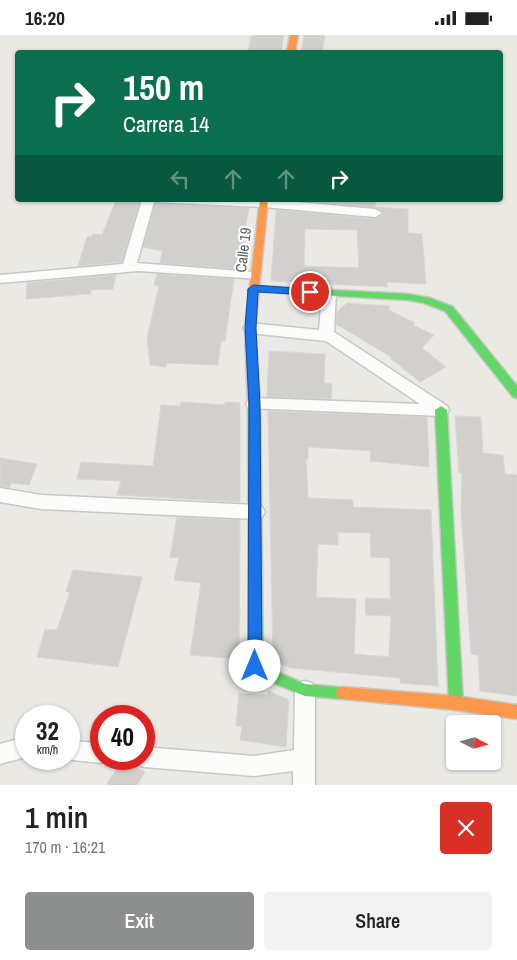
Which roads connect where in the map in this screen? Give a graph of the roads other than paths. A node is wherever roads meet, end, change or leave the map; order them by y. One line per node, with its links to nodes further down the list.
1 (294, 35): 2 (street)
2 (292, 50)
3 (147, 202): 6 (street)
4 (264, 202): 5 (street); 8 (street, Calle 19)
5 (375, 213)
6 (130, 267): 7 (street); 8 (street)
7 (0, 279)
8 (254, 282): 9 (street); 10 (street, Calle 19)
9 (329, 293): 11 (street); 12 (street)
10 (250, 328): 11 (street); 13 (street, Calle 19)
11 (326, 336): 14 (street)
12 (517, 394)
13 (254, 404): 14 (street); 16 (street, Calle 19)
14 (441, 410): 18 (street)
15 (0, 495): 16 (street)
16 (256, 512): 17 (street, Calle 19)
17 (306, 690): 18 (street); 23 (street)
18 (456, 703): 19 (street)
19 (517, 712)
20 (15, 750): 21 (street)
21 (0, 754)
22 (155, 758): 23 (street)
23 (304, 759): 24 (street)
24 (304, 785)

